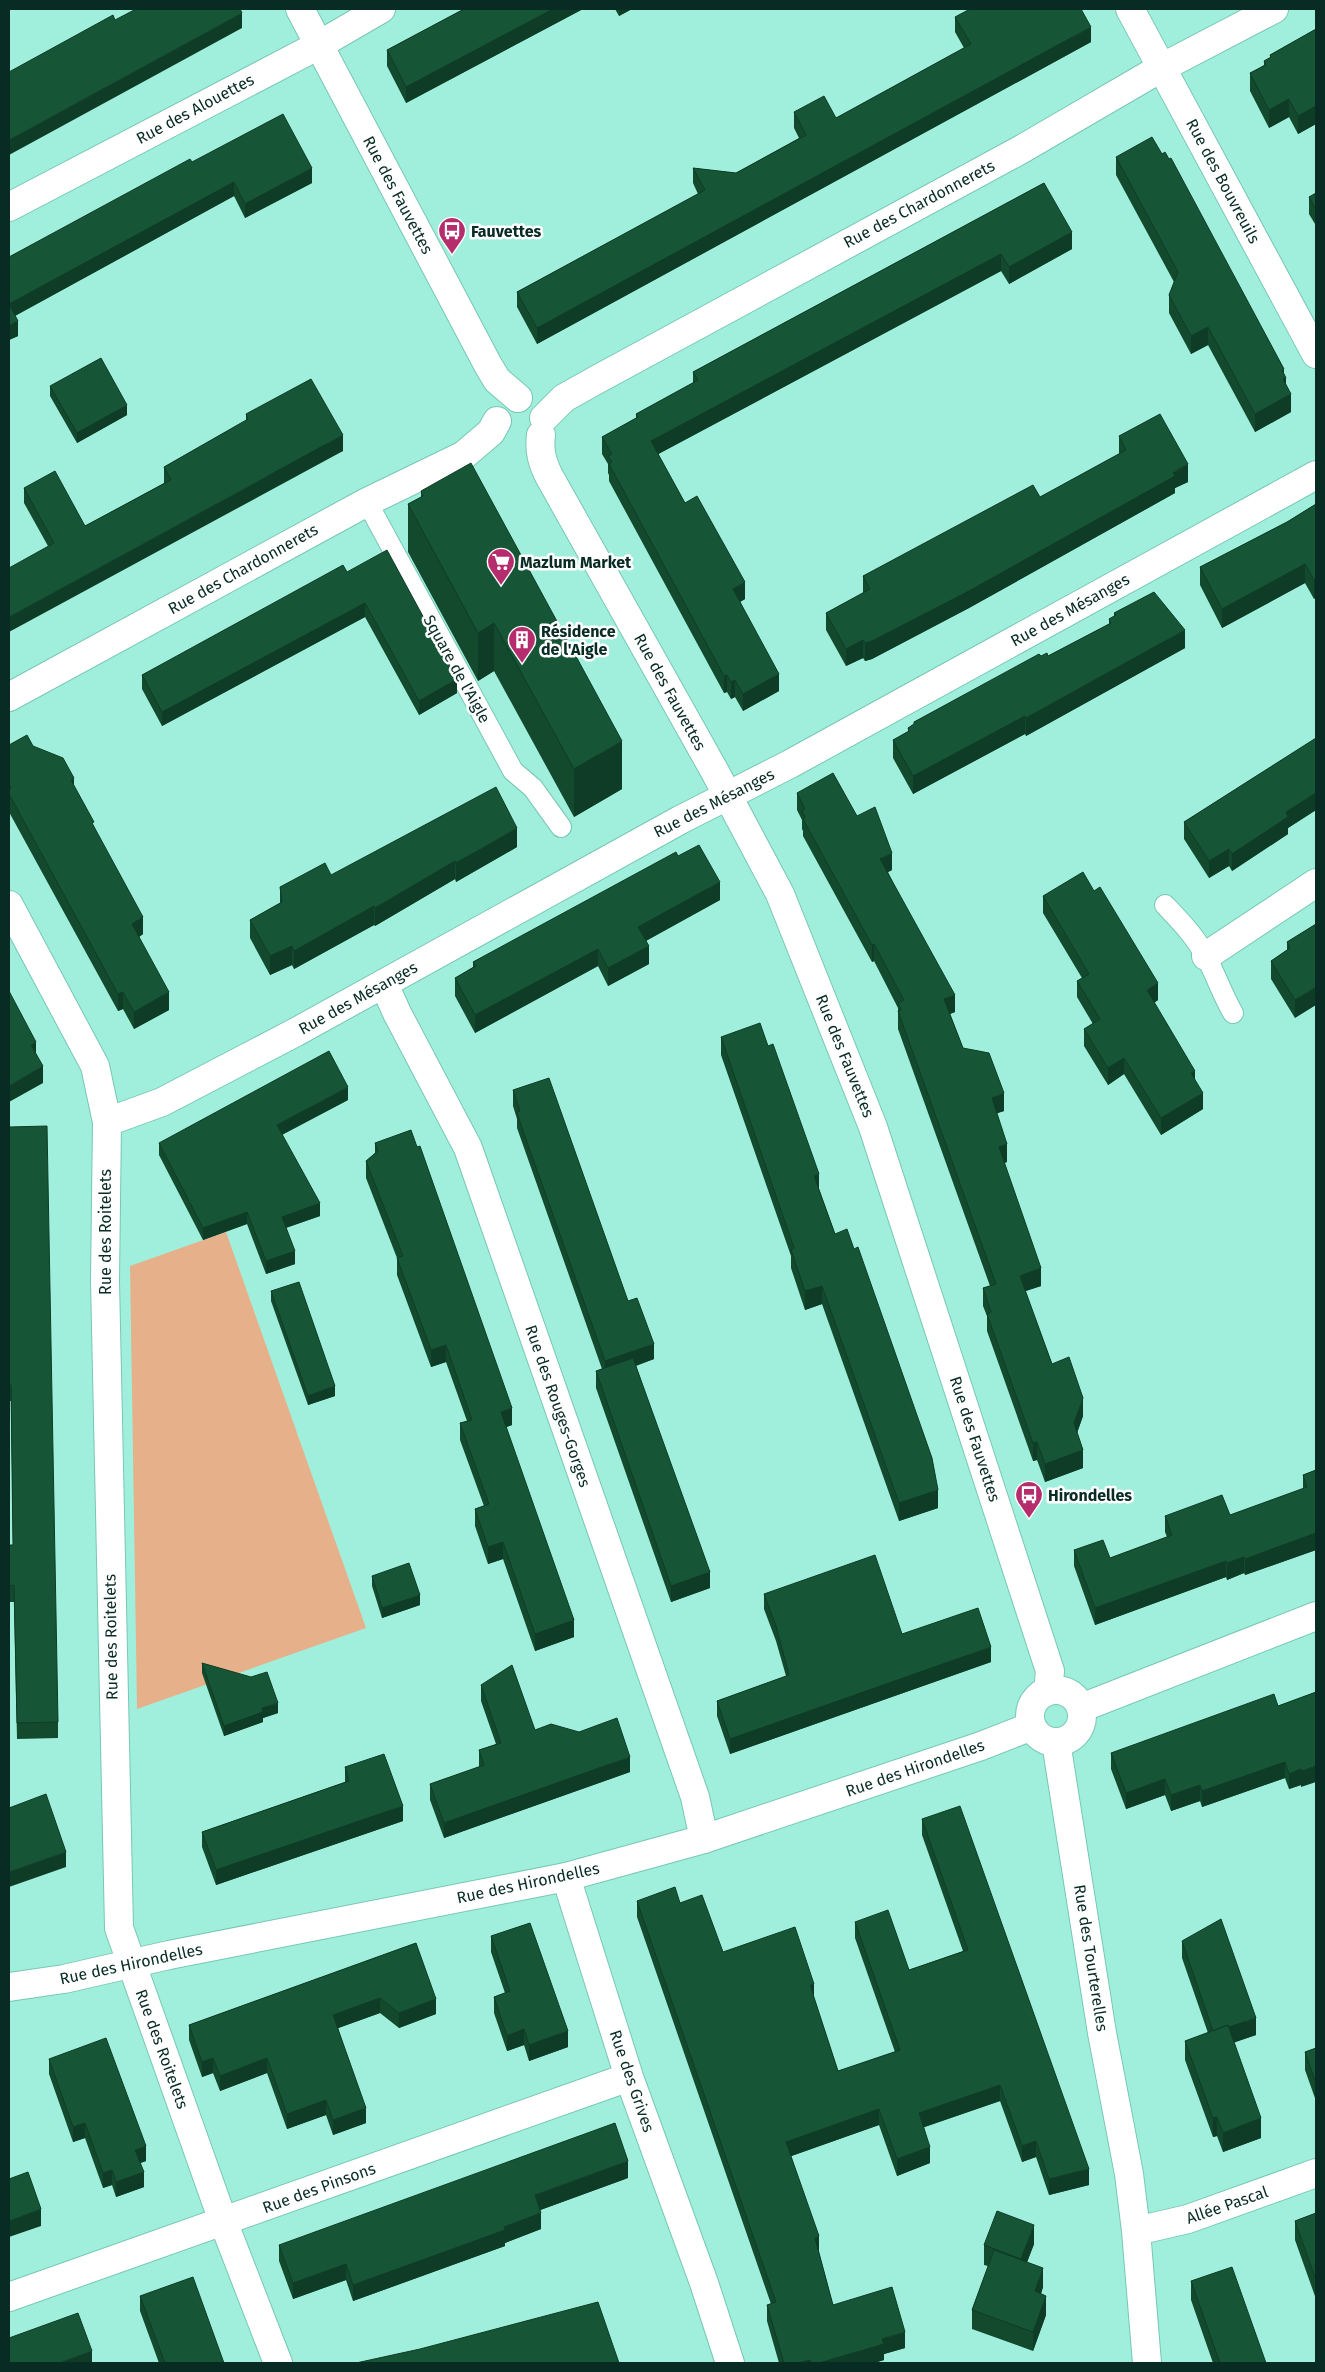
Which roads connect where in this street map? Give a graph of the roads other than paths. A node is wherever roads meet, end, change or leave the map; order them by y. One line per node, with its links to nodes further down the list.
1 (300, 9): 5 (street, Rue des Fauvettes)
2 (381, 9): 5 (street, Rue des Alouettes)
3 (1130, 9): 6 (street, Rue des Bouvreuils)
4 (1274, 9): 6 (street, Rue des Chardonnerets)
5 (319, 45): 7 (street, Rue des Alouettes); 9 (street, Rue des Fauvettes)
6 (1161, 68): 8 (street, Rue des Bouvreuils); 9 (street, Rue des Chardonnerets)
7 (9, 207)
8 (1316, 354)
9 (522, 426): 11 (street, Rue des Chardonnerets); 13 (street, Rue des Fauvettes)
10 (1316, 475): 13 (street, Rue des Mésanges)
11 (367, 502): 12 (street, Rue des Chardonnerets); 14 (lane, Square de l'Aigle)
12 (9, 697)
13 (728, 796): 19 (street, Rue des Mésanges); 23 (street, Rue des Fauvettes)
14 (561, 827)
15 (1316, 883): 18 (street)
16 (9, 905): 21 (street, Rue des Roitelets)
17 (1165, 905): 18 (lane)
18 (1206, 956): 20 (lane)
19 (384, 984): 21 (street, Rue des Mésanges); 27 (street, Rue des Rouges-Gorges)
20 (1233, 1013)
21 (107, 1122): 29 (street, Rue des Roitelets)
22 (1316, 1616): 24 (street)
23 (1048, 1691): 24 (street); 25 (street)
24 (1081, 1708): 26 (street)
25 (1032, 1726): 26 (street); 27 (street, Rue des Hirondelles)
26 (1056, 1742): 34 (street, Rue des Tourterelles)
27 (704, 1839): 28 (street, Rue des Hirondelles)
28 (566, 1877): 29 (street, Rue des Hirondelles); 31 (street, Rue des Grives)
29 (132, 1964): 30 (street, Rue des Hirondelles); 33 (street, Rue des Roitelets)
30 (9, 1987)
31 (629, 2077): 33 (street, Rue des Pinsons); 37 (street, Rue des Grives)
32 (1316, 2173): 34 (street, Allée Pascal)
33 (223, 2221): 35 (street, Rue des Pinsons); 36 (street, Rue des Roitelets)
34 (1136, 2231): 38 (street, Rue des Tourterelles)
35 (9, 2297)
36 (278, 2363)
37 (730, 2363)
38 (1147, 2363)

